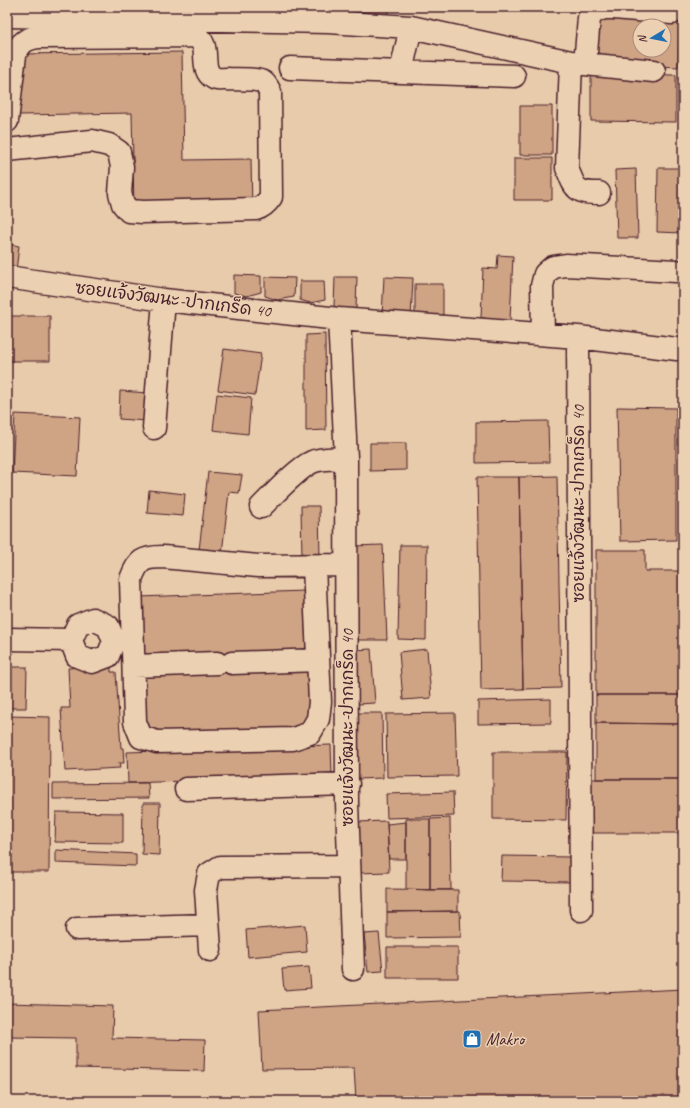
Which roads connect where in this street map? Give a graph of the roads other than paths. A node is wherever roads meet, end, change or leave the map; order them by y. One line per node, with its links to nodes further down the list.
1 (672, 13): 4 (street)
2 (7, 16): 3 (street)
3 (411, 27): 4 (street); 7 (street)
4 (578, 63): 6 (street); 11 (street)
5 (290, 68): 7 (street)
6 (654, 71)
7 (401, 72): 8 (street)
8 (514, 76)
9 (7, 121): 10 (street)
10 (7, 150)
11 (599, 194)
12 (676, 272): 16 (street)
13 (7, 277): 14 (street, ซอยแจ้งวัฒนะ-ปากเกร็ด 40)
14 (164, 300): 15 (street, ซอยแจ้งวัฒนะ-ปากเกร็ด 40); 19 (street)
15 (339, 318): 16 (street, ซอยแจ้งวัฒนะ-ปากเกร็ด 40); 20 (street, ซอยแจ้งวัฒนะ-ปากเกร็ด 40)
16 (543, 334): 17 (street, ซอยแจ้งวัฒนะ-ปากเกร็ด 40)
17 (578, 337): 18 (street); 31 (street, ซอยแจ้งวัฒนะ-ปากเกร็ด 40)
18 (677, 349)
19 (154, 428)
20 (346, 458): 21 (street); 22 (street, ซอยแจ้งวัฒนะ-ปากเกร็ด 40)
21 (261, 507)
22 (346, 565): 23 (street); 28 (street, ซอยแจ้งวัฒนะ-ปากเกร็ด 40)
23 (314, 566): 26 (street); 27 (street)
24 (7, 639): 25 (street)
25 (71, 640)
26 (318, 660): 27 (street); 27 (street)
27 (134, 666)
28 (348, 784): 29 (street); 30 (street, ซอยแจ้งวัฒนะ-ปากเกร็ด 40)
29 (186, 789)
30 (349, 866): 32 (street); 35 (street, ซอยแจ้งวัฒนะ-ปากเกร็ด 40)
31 (580, 910)
32 (208, 926): 33 (street); 34 (street)
33 (77, 929)
34 (210, 950)
35 (353, 969)

